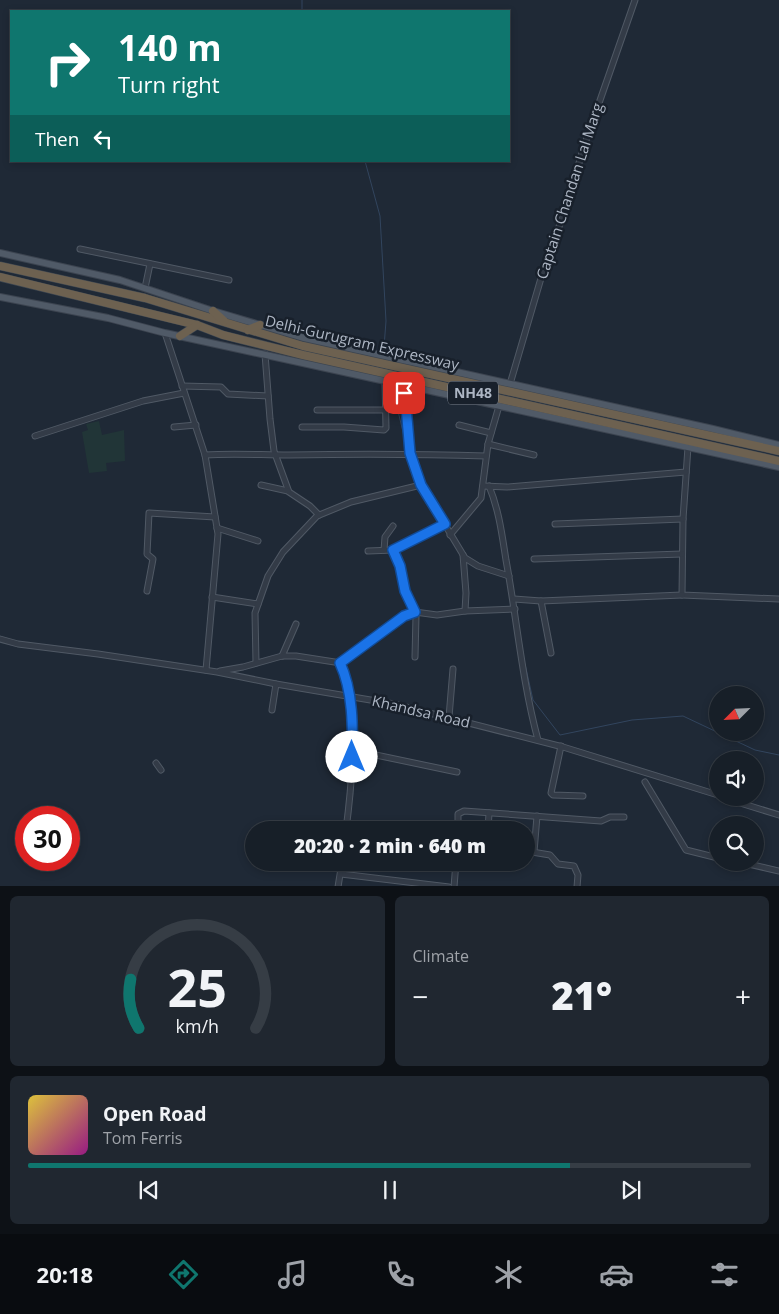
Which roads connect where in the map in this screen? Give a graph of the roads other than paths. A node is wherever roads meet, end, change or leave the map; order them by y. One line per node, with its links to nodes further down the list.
1 (635, 0): 19 (street, Captain Chandan Lal Marg)
2 (80, 249): 4 (street)
3 (0, 253): 8 (main road)
4 (150, 264): 7 (street); 8 (street)
5 (0, 266): 11 (highway, Delhi-Gurugram Expressway / NH48)
6 (0, 277): 12 (highway, Delhi-Gurugram Expressway / NH48)
7 (229, 280)
8 (146, 288): 10 (main road)
9 (0, 297): 15 (main road)
10 (213, 311): 11 (highway); 13 (main road)
11 (228, 324): 14 (highway, Delhi-Gurugram Expressway / NH48)
12 (197, 325): 16 (highway); 21 (highway, Delhi-Gurugram Expressway / NH48)
13 (260, 325): 14 (highway); 19 (main road)
14 (248, 330): 37 (highway, Delhi-Gurugram Expressway / NH48)
15 (165, 333): 16 (main road); 22 (street)
16 (180, 336): 17 (main road)
17 (265, 354): 18 (main road); 24 (street)
18 (385, 381): 20 (main road); 27 (street)
19 (510, 384): 35 (main road)
20 (406, 385): 21 (main road); 38 (street)
21 (419, 385): 25 (main road); 43 (highway, Delhi-Gurugram Expressway / NH48)
22 (182, 386): 23 (street); 24 (street)
23 (184, 393): 28 (street); 33 (street)
24 (268, 396): 41 (street)
25 (499, 406): 32 (street); 36 (main road)
26 (316, 410): 27 (street)
27 (386, 410): 31 (street)
28 (196, 425): 30 (street); 40 (street)
29 (459, 425): 32 (street)
30 (174, 426)
31 (302, 427)
32 (491, 433): 34 (street)
33 (36, 436)
34 (488, 444): 39 (street); 42 (street)
35 (779, 445)
36 (688, 447): 44 (main road); 45 (street)
37 (779, 451)
38 (410, 453): 41 (street); 42 (street); 47 (street)
39 (534, 454)
40 (205, 455): 41 (street); 51 (street)
41 (276, 455): 49 (street)
42 (486, 456): 48 (street)
43 (779, 461)
44 (779, 467)
45 (686, 472): 48 (street); 52 (street)
46 (261, 485): 49 (street)
47 (421, 485): 50 (street); 53 (street)
48 (486, 486): 57 (street); 65 (street)
49 (288, 491): 50 (street)
50 (319, 515): 72 (street)
51 (215, 517): 56 (street); 66 (street)
52 (683, 519): 54 (street); 62 (street)
53 (445, 524): 57 (street); 60 (street)
54 (554, 524)
55 (393, 526): 59 (street)
56 (217, 528): 58 (street); 68 (street)
57 (450, 535): 63 (street)
58 (258, 541)
59 (384, 550): 60 (street); 61 (street)
60 (393, 550): 75 (street)
61 (368, 551)
62 (682, 554): 64 (street); 67 (street)
63 (462, 555): 65 (street); 74 (street)
64 (534, 559)
65 (509, 576): 69 (street)
66 (147, 591)
67 (682, 595): 70 (street); 71 (street)
68 (212, 597): 72 (street); 84 (street)
69 (514, 599): 71 (street); 73 (street)
70 (779, 599)
71 (541, 600): 78 (street)
72 (258, 604): 81 (street)
73 (515, 609): 74 (street); 90 (street)
74 (465, 610): 75 (street)
75 (415, 612): 80 (street); 82 (street)
76 (296, 624): 79 (street)
77 (0, 639): 84 (street, Khandsa Road)
78 (551, 654)
79 (282, 656): 81 (street); 82 (street)
80 (415, 657)
81 (256, 663): 85 (street)
82 (340, 663): 87 (street)
83 (453, 669): 89 (street)
84 (206, 670): 85 (street, Khandsa Road)
85 (218, 672): 86 (street, Khandsa Road)
86 (276, 684): 87 (street, Khandsa Road); 88 (street)
87 (348, 696): 89 (street, Khandsa Road); 92 (street)
88 (272, 710)
89 (449, 717): 90 (street, Khandsa Road)
90 (538, 740): 91 (street, Khandsa Road)
91 (561, 746): 97 (street, Khandsa Road); 98 (street)
92 (352, 750): 95 (street); 104 (street)
93 (156, 763): 94 (street)
94 (161, 770)
95 (457, 772)
96 (645, 782): 109 (street)
97 (709, 792)
98 (583, 796)
99 (750, 806): 101 (street)
100 (489, 813): 102 (street); 105 (street); 106 (street)
101 (779, 815)
102 (537, 816): 103 (street); 107 (street)
103 (624, 817)
104 (347, 821)
105 (458, 821)
106 (489, 821)
107 (535, 840)
108 (535, 852): 120 (street)
109 (709, 856)
110 (764, 868): 113 (street)
111 (341, 871): 114 (street)
112 (455, 871): 119 (street)
113 (779, 871)
114 (341, 874): 115 (street); 116 (street)
115 (386, 880): 117 (street); 118 (street)
116 (338, 886)
117 (385, 886)
118 (449, 886)
119 (454, 886)
120 (577, 886)

